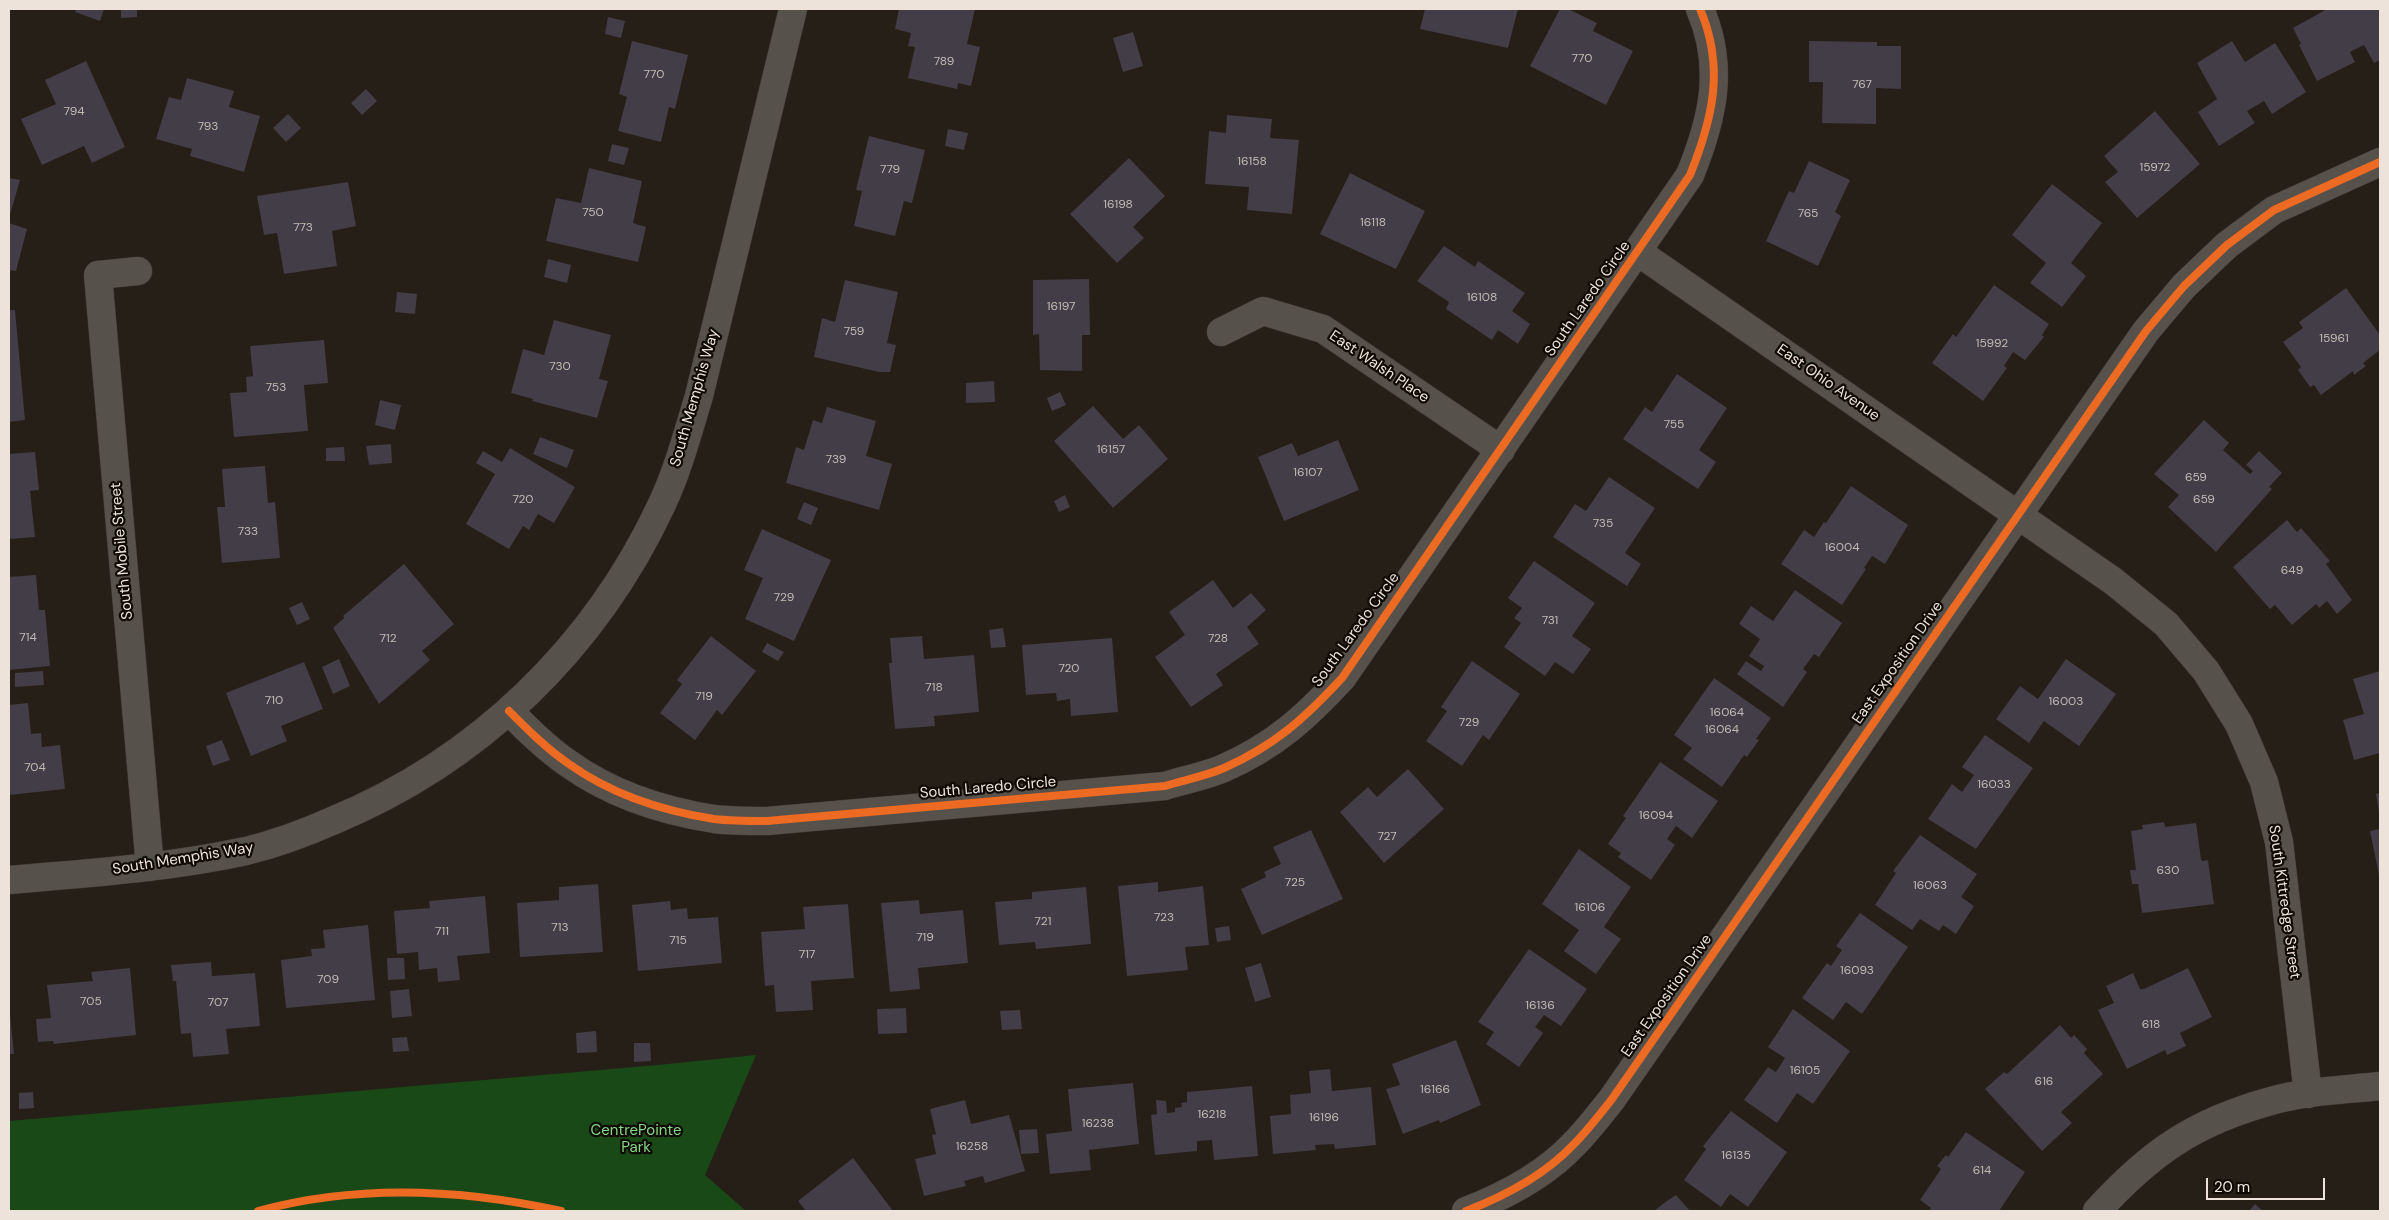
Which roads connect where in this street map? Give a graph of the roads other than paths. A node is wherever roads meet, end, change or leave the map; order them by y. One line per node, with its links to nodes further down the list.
1 (793, 9): 9 (street, South Memphis Way)
2 (1700, 9): 4 (street, South Laredo Circle)
3 (2380, 162): 8 (street, East Exposition Drive)
4 (1638, 252): 7 (street, South Laredo Circle); 8 (street, East Ohio Avenue)
5 (138, 271): 10 (street, South Mobile Street)
6 (1221, 332): 7 (street, East Walsh Place)
7 (1500, 450): 9 (street, South Laredo Circle)
8 (2017, 515): 13 (street, South Kittredge Street); 14 (street, East Exposition Drive)
9 (509, 711): 10 (street, South Memphis Way)
10 (150, 867): 11 (street, South Memphis Way)
11 (9, 880)
12 (2380, 1086): 13 (street)
13 (2308, 1094): 15 (street)
14 (1466, 1211)
15 (2097, 1211)

